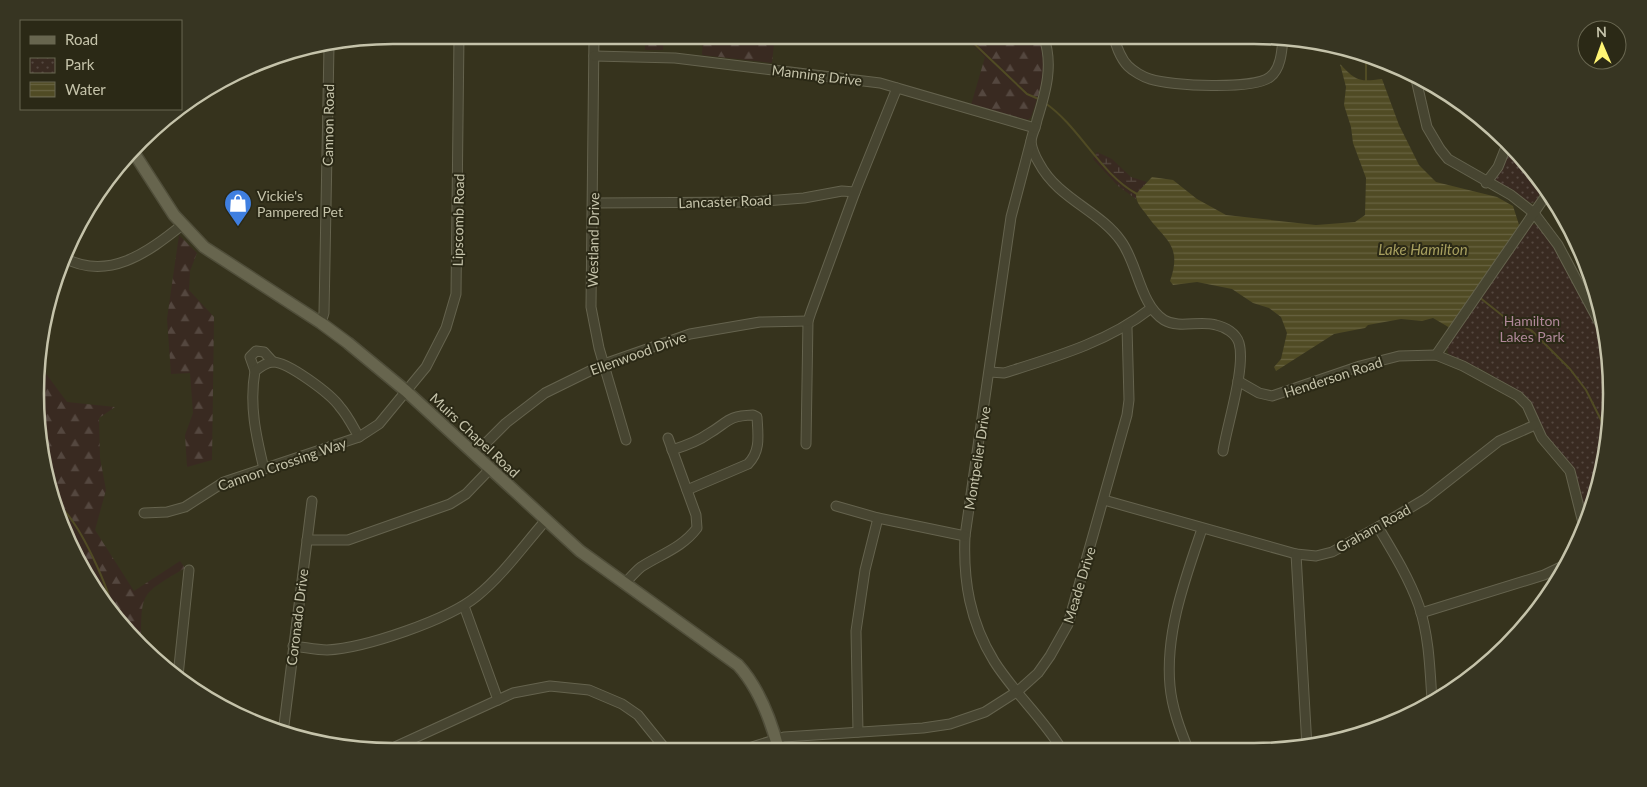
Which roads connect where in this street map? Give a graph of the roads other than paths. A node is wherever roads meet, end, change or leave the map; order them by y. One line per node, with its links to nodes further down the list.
1 (459, 44): 33 (street, Lipscomb Road)
2 (594, 44): 7 (street, Westland Drive)
3 (1045, 44): 10 (street)
4 (1116, 44): 5 (street)
5 (1282, 45)
6 (329, 49): 25 (street, Cannon Road)
7 (594, 56): 9 (street, Manning Drive); 17 (street, Westland Drive)
8 (1417, 85): 14 (street)
9 (897, 88): 10 (street, Manning Drive); 15 (street)
10 (1035, 128): 11 (street)
11 (1031, 141): 22 (street); 31 (street, Montpelier Drive)
12 (1505, 150): 14 (street)
13 (137, 157): 19 (main road, Muirs Chapel Road)
14 (1486, 183): 18 (street)
15 (855, 192): 17 (street, Lancaster Road); 24 (street)
16 (1544, 199): 18 (street)
17 (594, 203): 29 (street, Westland Drive)
18 (1534, 213): 21 (street); 27 (street)
19 (182, 225): 20 (street); 25 (main road, Muirs Chapel Road)
20 (70, 260)
21 (1587, 298): 23 (street)
22 (1150, 309): 26 (street); 32 (street)
23 (1593, 309)
24 (808, 321): 29 (street, Ellenwood Drive); 38 (street)
25 (321, 323): 33 (main road, Muirs Chapel Road)
26 (1127, 327): 31 (street); 45 (street, Meade Drive)
27 (1436, 355): 32 (street, Henderson Road); 34 (street, Henderson Road)
28 (273, 362): 30 (street); 30 (street); 35 (street)
29 (604, 364): 37 (street, Westland Drive); 41 (street, Ellenwood Drive)
30 (255, 371): 42 (street)
31 (990, 372): 54 (street, Montpelier Drive)
32 (1238, 381): 40 (street)
33 (406, 391): 35 (street, Cannon Crossing Way); 41 (main road, Muirs Chapel Road)
34 (1535, 425): 49 (street, Henderson Road); 52 (street, Graham Road)
35 (359, 437): 42 (street, Cannon Crossing Way)
36 (668, 438): 39 (street)
37 (626, 440)
38 (806, 444)
39 (672, 450): 44 (street); 44 (street)
40 (1223, 451)
41 (475, 454): 43 (main road, Muirs Chapel Road)
42 (264, 468): 48 (street, Cannon Crossing Way)
43 (490, 468): 51 (main road, Muirs Chapel Road); 55 (street)
44 (687, 490): 59 (street)
45 (1104, 500): 53 (street, Graham Road); 64 (street, Meade Drive)
46 (312, 501): 55 (street, Coronado Drive)
47 (836, 506): 50 (street)
48 (144, 513)
49 (1581, 516)
50 (878, 518): 54 (street); 68 (street)
51 (546, 520): 59 (main road, Muirs Chapel Road); 60 (street)
52 (1378, 527): 56 (street, Graham Road); 61 (street)
53 (1202, 528): 56 (street, Graham Road); 76 (street)
54 (966, 536): 64 (street, Montpelier Drive)
55 (307, 540): 62 (street, Coronado Drive)
56 (1296, 554): 70 (street)
57 (189, 570): 63 (street)
58 (1555, 570): 61 (street)
59 (624, 584): 69 (main road, Muirs Chapel Road)
60 (464, 606): 62 (street); 66 (street)
61 (1421, 613): 65 (street)
62 (293, 646): 67 (street, Coronado Drive)
63 (179, 669)
64 (1018, 691): 68 (street, Meade Drive); 75 (street, Montpelier Drive)
65 (1432, 694)
66 (498, 700): 71 (street); 72 (street)
67 (284, 726)
68 (858, 732): 69 (street, Meade Drive)
69 (776, 738): 73 (street, Meade Drive); 74 (main road, Muirs Chapel Road)
70 (1307, 739)
71 (404, 743)
72 (661, 743)
73 (762, 743)
74 (777, 743)
75 (1058, 743)
76 (1186, 743)

